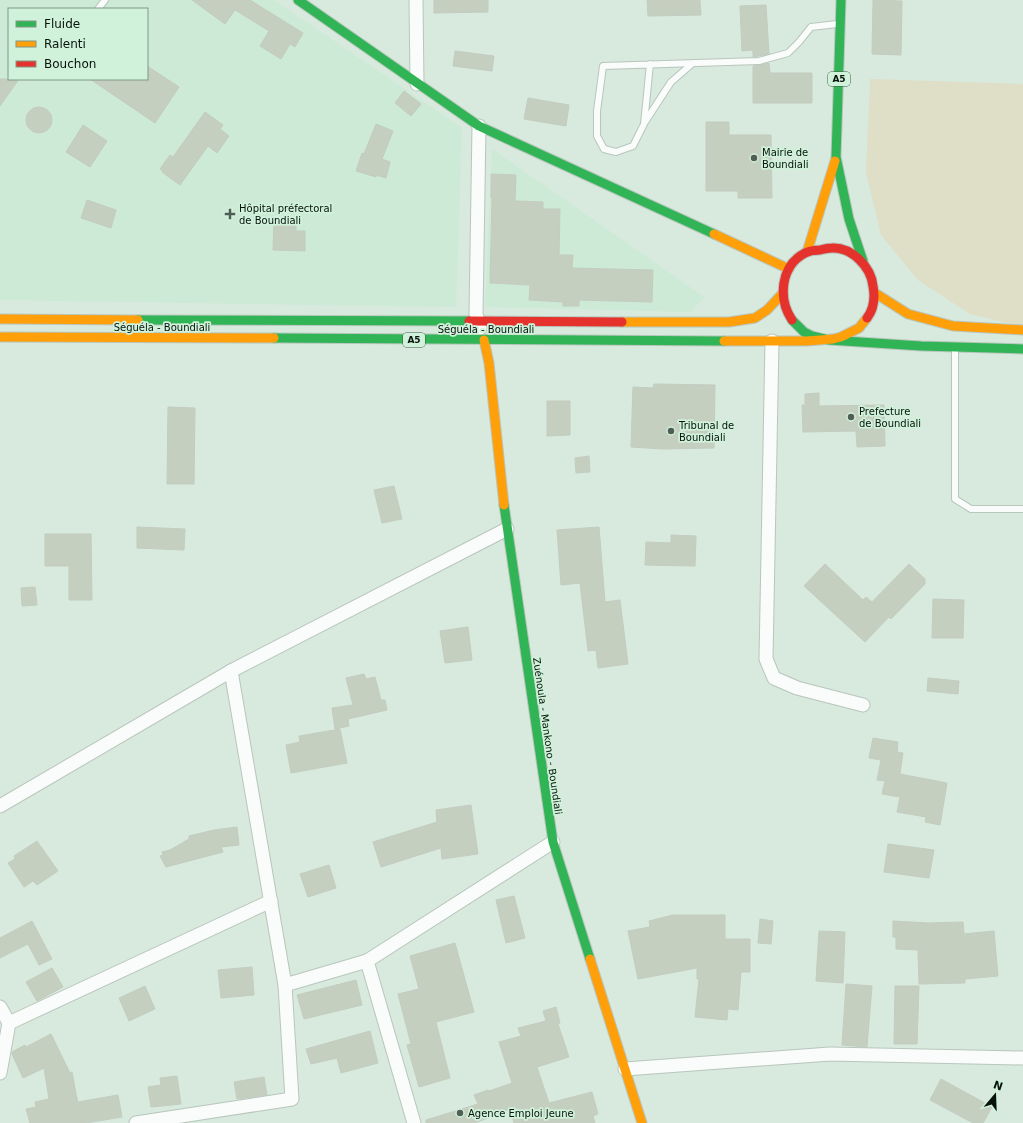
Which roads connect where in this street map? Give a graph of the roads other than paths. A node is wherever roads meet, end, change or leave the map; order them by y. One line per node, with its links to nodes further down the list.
1 (298, 0): 7 (main road)
2 (416, 0): 7 (street)
3 (841, 0): 4 (main road, A5)
4 (840, 24): 6 (lane); 10 (main road, A5)
5 (650, 64): 6 (lane); 8 (lane); 8 (lane)
6 (694, 64): 8 (lane)
7 (417, 84): 9 (main road)
8 (644, 124)
9 (479, 126): 13 (main road); 17 (street)
10 (836, 157): 11 (main road, A5); 12 (main road, A5)
11 (807, 252): 12 (main road, Séguéla - Boundiali); 13 (main road, Séguéla - Boundiali)
12 (863, 262): 14 (main road, Séguéla - Boundiali)
13 (789, 269): 15 (main road, Séguéla - Boundiali)
14 (875, 293): 18 (main road); 20 (main road, Séguéla - Boundiali)
15 (782, 294): 17 (main road, Séguéla - Boundiali / A5); 20 (main road, Séguéla - Boundiali)
16 (0, 319): 17 (main road, Séguéla - Boundiali / A5)
17 (478, 322): 21 (street)
18 (1023, 330)
19 (0, 337): 21 (main road, Séguéla - Boundiali / A5)
20 (827, 339): 22 (main road, Séguéla - Boundiali / A5); 23 (main road)
21 (484, 340): 22 (main road, Séguéla - Boundiali / A5); 26 (main road, Zuénoula - Mankono - Boundiali)
22 (772, 341): 28 (street)
23 (955, 348): 24 (main road); 25 (lane)
24 (1023, 349)
25 (1023, 509)
26 (507, 529): 27 (street); 30 (main road, Zuénoula - Mankono - Boundiali)
27 (231, 671): 29 (street); 31 (street)
28 (863, 705)
29 (0, 806)
30 (553, 842): 32 (street); 37 (main road, Zuénoula - Mankono - Boundiali)
31 (271, 901): 33 (street); 35 (street)
32 (367, 961): 33 (street); 40 (street)
33 (285, 985): 39 (street)
34 (0, 1007): 35 (street)
35 (9, 1023): 38 (street)
36 (1023, 1058): 37 (street)
37 (625, 1069): 41 (main road, Zuénoula - Mankono - Boundiali)
38 (0, 1073)
39 (136, 1123)
40 (414, 1123)
41 (642, 1123)

